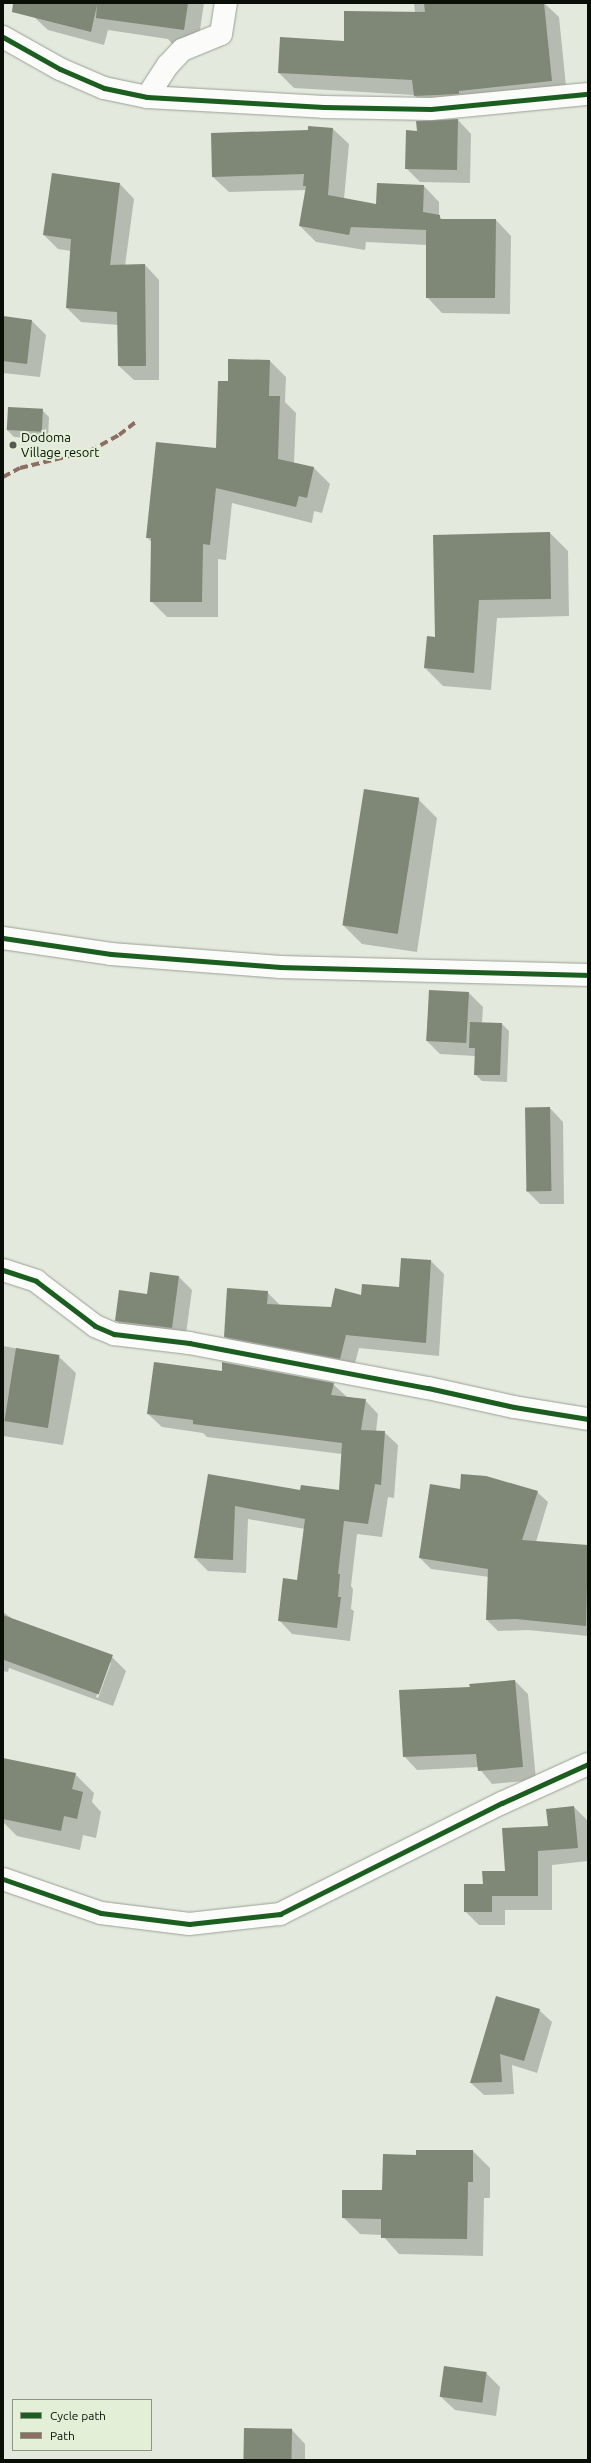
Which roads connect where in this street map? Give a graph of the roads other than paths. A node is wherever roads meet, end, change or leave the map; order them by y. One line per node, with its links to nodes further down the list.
1 (226, 3): 4 (street)
2 (3, 37): 4 (street)
3 (588, 94): 4 (street)
4 (147, 97)
5 (3, 938): 6 (street)
6 (588, 975)
7 (3, 1270): 8 (street)
8 (588, 1419)
9 (588, 1764): 10 (street)
10 (3, 1880)

